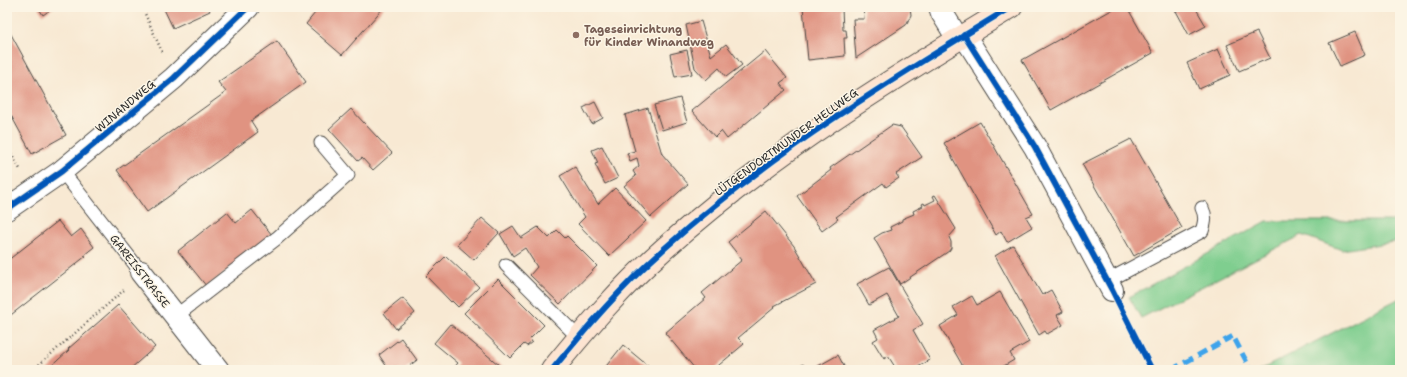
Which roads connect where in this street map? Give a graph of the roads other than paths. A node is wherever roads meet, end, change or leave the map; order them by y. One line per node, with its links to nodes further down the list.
1 (248, 7): 6 (street, WINANDWEG)
2 (940, 7): 4 (street)
3 (1011, 7): 4 (main road, LÜTGENDORTMUNDER HELLWEG)
4 (961, 37): 11 (street); 13 (main road, LÜTGENDORTMUNDER HELLWEG)
5 (321, 143): 12 (lane)
6 (62, 171): 8 (street, WINANDWEG); 10 (lane, GAREISSTRASSE)
7 (1202, 208): 11 (lane)
8 (7, 209)
9 (506, 265): 13 (lane)
10 (141, 273): 12 (street, GAREISSTRASSE)
11 (1109, 286)
12 (176, 316): 14 (street, GAREISSTRASSE)
13 (578, 337): 15 (main road, LÜTGENDORTMUNDER HELLWEG)
14 (218, 370)
15 (552, 370)

